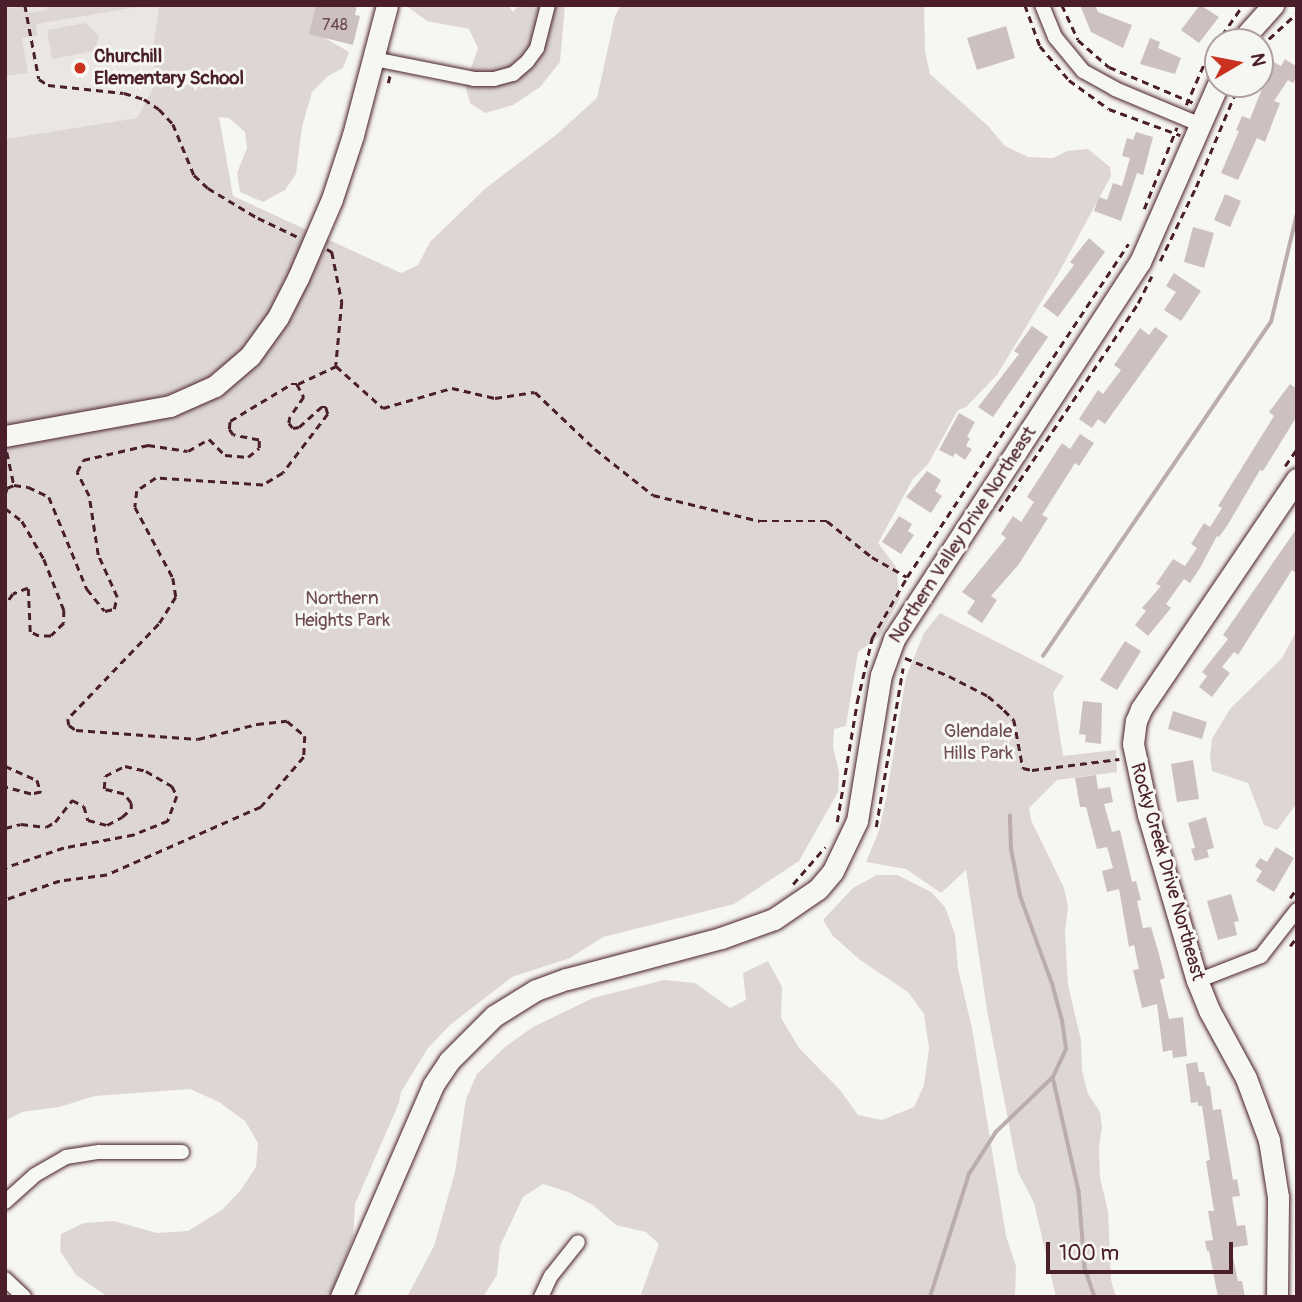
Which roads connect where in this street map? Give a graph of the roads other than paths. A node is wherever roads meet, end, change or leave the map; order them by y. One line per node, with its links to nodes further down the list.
1 (387, 5): 6 (street)
2 (548, 5): 6 (street)
3 (1042, 5): 8 (street)
4 (1273, 5): 5 (street)
5 (1252, 28)
6 (374, 59): 9 (street)
7 (1212, 98): 8 (street, Northern Valley Drive Northeast)
8 (1201, 125): 18 (street, Northern Valley Drive Northeast)
9 (6, 444)
10 (1297, 480): 12 (street, Rocky Creek Drive Northeast)
11 (1293, 904): 12 (street)
12 (1197, 981): 20 (street, Rocky Creek Drive Northeast)
13 (182, 1153): 14 (street)
14 (5, 1202)
15 (578, 1242): 19 (street)
16 (5, 1279): 17 (street)
17 (24, 1297)
18 (341, 1297)
19 (541, 1297)
20 (1277, 1297)

